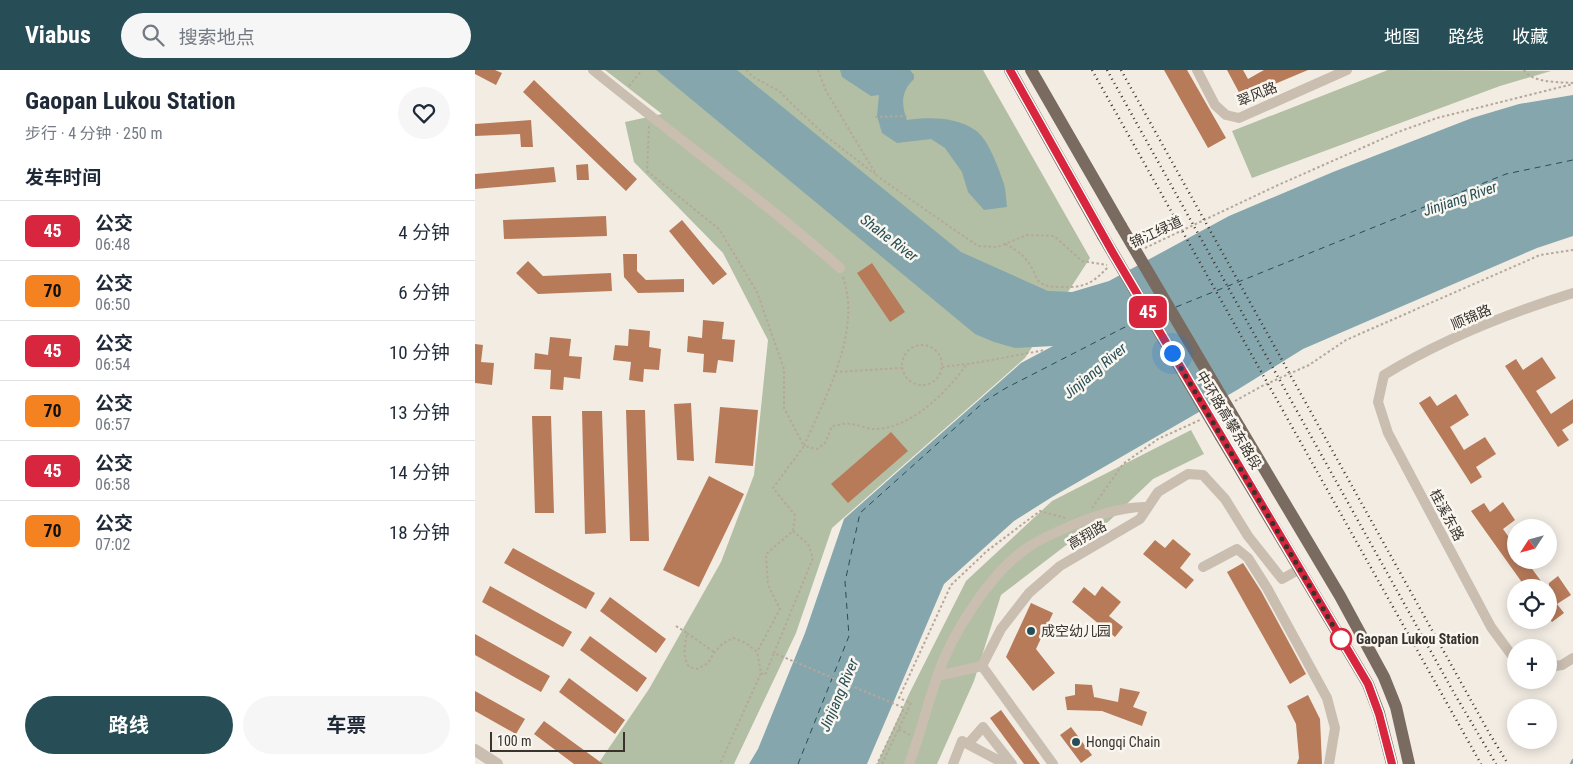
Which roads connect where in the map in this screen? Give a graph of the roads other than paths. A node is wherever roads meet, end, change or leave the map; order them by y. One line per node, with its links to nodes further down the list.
1 (593, 70): 6 (street)
2 (1010, 70): 11 (main road, 中环路高攀东路段, bridge)
3 (1031, 70): 27 (main road, 中环路高攀东路段, bridge)
4 (1197, 70): 5 (street, 翠风路)
5 (1347, 70)
6 (840, 268)
7 (1573, 293): 8 (street, 顺锦路)
8 (1384, 375): 12 (street, 桂溪东路)
9 (1148, 507): 11 (street, 高翔路); 14 (street, 高翔路); 16 (street)
10 (1203, 567): 25 (street)
11 (1300, 569): 26 (main road, 中环路高攀东路段)
12 (1507, 648)
13 (1573, 658): 15 (street)
14 (983, 666): 16 (street); 24 (street)
15 (1557, 666)
16 (937, 676): 20 (street)
17 (968, 744): 21 (street); 22 (street); 23 (street)
18 (475, 750): 19 (street)
19 (497, 764)
20 (909, 764)
21 (953, 764)
22 (1005, 764)
23 (1012, 764)
24 (1053, 764)
25 (1329, 764)
26 (1392, 764)
27 (1409, 764)

